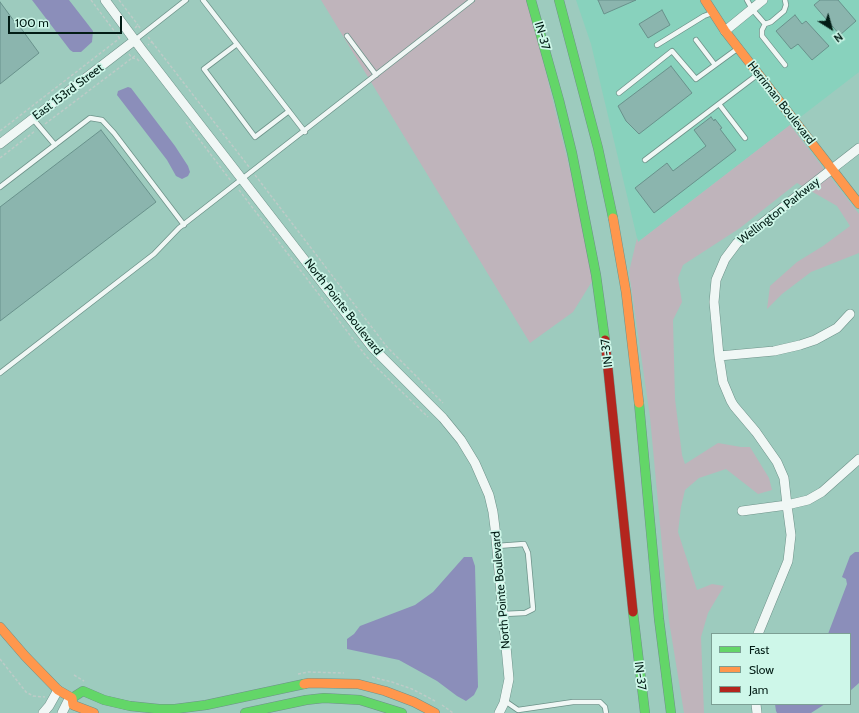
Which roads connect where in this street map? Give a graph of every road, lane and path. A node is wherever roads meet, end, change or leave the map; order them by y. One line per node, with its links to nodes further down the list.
1 (91, 0): 35 (path)
2 (105, 0): 19 (street, North Pointe Boulevard)
3 (119, 0): 16 (path)
4 (186, 0): 19 (lane)
5 (203, 0): 22 (lane)
6 (472, 0): 29 (lane)
7 (531, 0): 74 (main road, IN-37)
8 (558, 0): 75 (main road)
9 (705, 0): 14 (main road, Herriman Boulevard)
10 (747, 0): 13 (lane)
11 (763, 0): 13 (street)
12 (785, 0): 15 (lane)
13 (752, 9): 15 (lane); 17 (street)
14 (712, 12): 17 (main road, Herriman Boulevard); 23 (lane)
15 (765, 24): 27 (lane)
16 (138, 25)
17 (725, 31): 24 (main road, Herriman Boulevard)
18 (347, 36): 29 (lane)
19 (135, 40): 33 (street, East 153rd Street); 45 (street, North Pointe Boulevard)
20 (696, 40): 26 (lane)
21 (152, 42): 44 (path)
22 (237, 44): 32 (lane); 32 (lane)
23 (657, 45)
24 (738, 48): 26 (lane); 28 (main road, Herriman Boulevard)
25 (132, 58): 34 (path)
26 (715, 65): 30 (lane)
27 (785, 65)
28 (758, 74): 31 (lane); 43 (main road, Herriman Boulevard)
29 (376, 75): 36 (lane)
30 (619, 93)
31 (719, 104): 37 (lane); 42 (lane)
32 (289, 111): 36 (lane)
33 (33, 118): 34 (lane); 38 (street, East 153rd Street)
34 (40, 128): 39 (lane); 41 (path)
35 (0, 131)
36 (305, 132): 44 (lane)
37 (745, 138)
38 (0, 144)
39 (55, 146): 46 (lane); 48 (lane)
40 (859, 148): 43 (street, Wellington Parkway)
41 (0, 158)
42 (645, 160)
43 (832, 169): 47 (main road, Herriman Boulevard); 50 (street, Wellington Parkway)
44 (252, 172): 45 (lane); 52 (path)
45 (243, 180): 48 (lane); 56 (street, North Pointe Boulevard)
46 (0, 187)
47 (859, 204)
48 (184, 225): 51 (lane)
49 (850, 314): 50 (street)
50 (719, 356): 54 (street, Wellington Parkway)
51 (0, 373)
52 (443, 402)
53 (859, 459): 54 (street)
54 (787, 505): 55 (street); 59 (street, Wellington Parkway)
55 (742, 511)
56 (497, 546): 57 (street, North Pointe Boulevard); 57 (lane)
57 (503, 614): 64 (street, North Pointe Boulevard)
58 (0, 627): 61 (main road)
59 (758, 633)
60 (0, 659): 63 (path)
61 (58, 690): 62 (main road); 63 (street)
62 (71, 697): 67 (street); 68 (main road); 71 (main road)
63 (53, 701): 66 (street)
64 (505, 701): 65 (lane); 72 (street, North Pointe Boulevard)
65 (518, 712): 73 (lane)
66 (43, 713)
67 (62, 713)
68 (94, 713)
69 (245, 713): 70 (main road)
70 (402, 713)
71 (435, 713)
72 (500, 713)
73 (606, 713)
74 (644, 713)
75 (671, 713)

